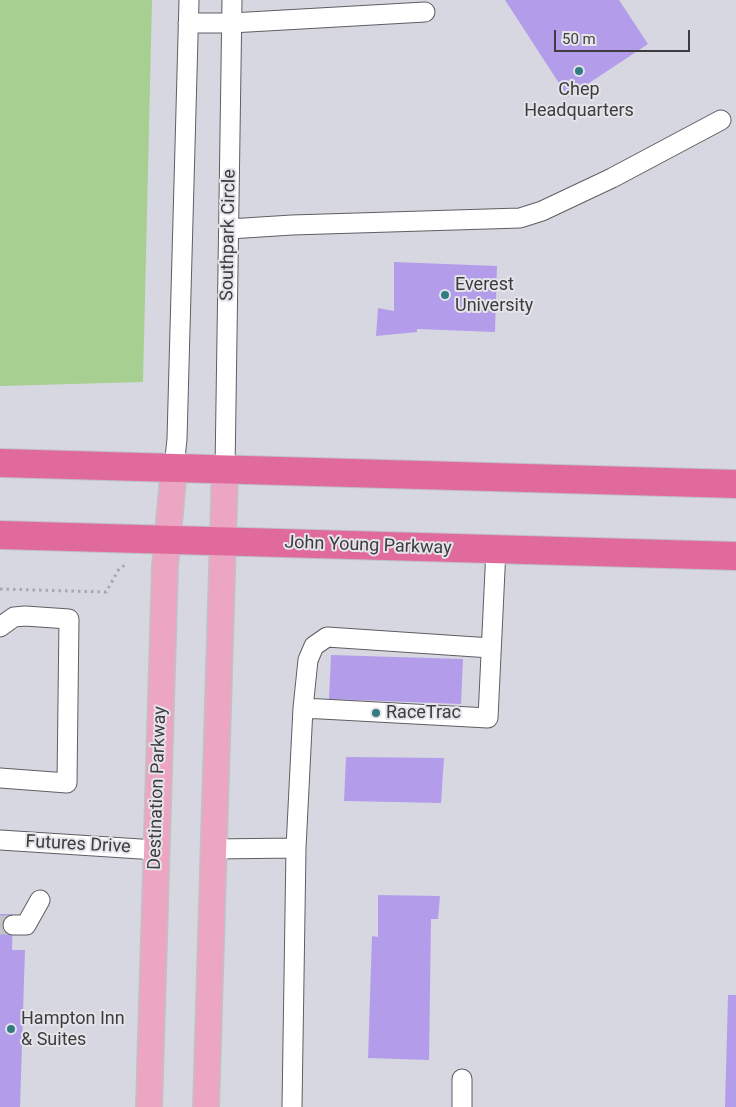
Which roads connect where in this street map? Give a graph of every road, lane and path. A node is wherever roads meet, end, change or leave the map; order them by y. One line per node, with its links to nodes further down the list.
1 (189, 0): 4 (street)
2 (232, 0): 5 (street, Southpark Circle)
3 (425, 12): 5 (street)
4 (188, 23): 5 (street); 9 (street)
5 (231, 24): 7 (street, Southpark Circle)
6 (721, 120): 7 (street)
7 (229, 229): 10 (street, Southpark Circle)
8 (0, 463): 9 (highway)
9 (174, 468): 10 (highway); 13 (main road, Destination Parkway)
10 (225, 470): 11 (highway); 14 (main road)
11 (736, 484)
12 (0, 536): 13 (highway, John Young Parkway)
13 (167, 540): 14 (highway, John Young Parkway); 26 (main road, Destination Parkway)
14 (222, 542): 15 (highway, John Young Parkway); 25 (main road)
15 (496, 549): 16 (highway, John Young Parkway); 20 (street)
16 (736, 556)
17 (125, 564): 18 (path)
18 (0, 589)
19 (0, 627): 22 (street)
20 (491, 648): 21 (street); 21 (street)
21 (302, 708): 24 (street)
22 (0, 778)
23 (0, 840): 26 (street, Futures Drive)
24 (296, 848): 25 (street); 32 (street)
25 (213, 849): 31 (main road)
26 (156, 850): 30 (main road, Destination Parkway)
27 (40, 900): 28 (street)
28 (13, 925)
29 (462, 1079): 33 (street)
30 (149, 1107)
31 (206, 1107)
32 (292, 1107)
33 (462, 1107)

